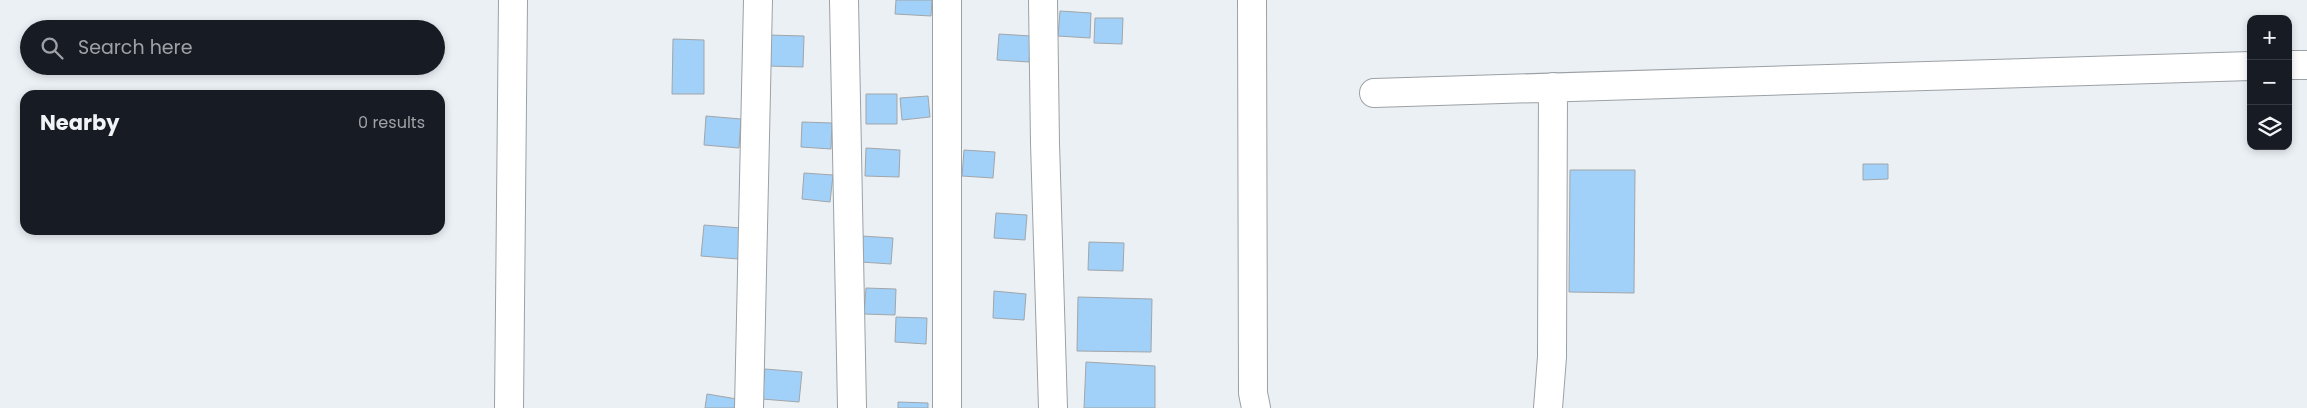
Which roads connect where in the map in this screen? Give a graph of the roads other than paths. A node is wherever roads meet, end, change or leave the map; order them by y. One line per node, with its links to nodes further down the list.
1 (513, 0): 12 (street)
2 (758, 0): 13 (street)
3 (844, 0): 14 (street)
4 (947, 0): 15 (street)
5 (1043, 0): 16 (street)
6 (1252, 0): 17 (street)
7 (2292, 65): 8 (street)
8 (2307, 65)
9 (2247, 66): 10 (street)
10 (1553, 87): 11 (street); 18 (street)
11 (1374, 93)
12 (509, 408)
13 (749, 408)
14 (852, 408)
15 (947, 408)
16 (1053, 408)
17 (1256, 408)
18 (1548, 408)

